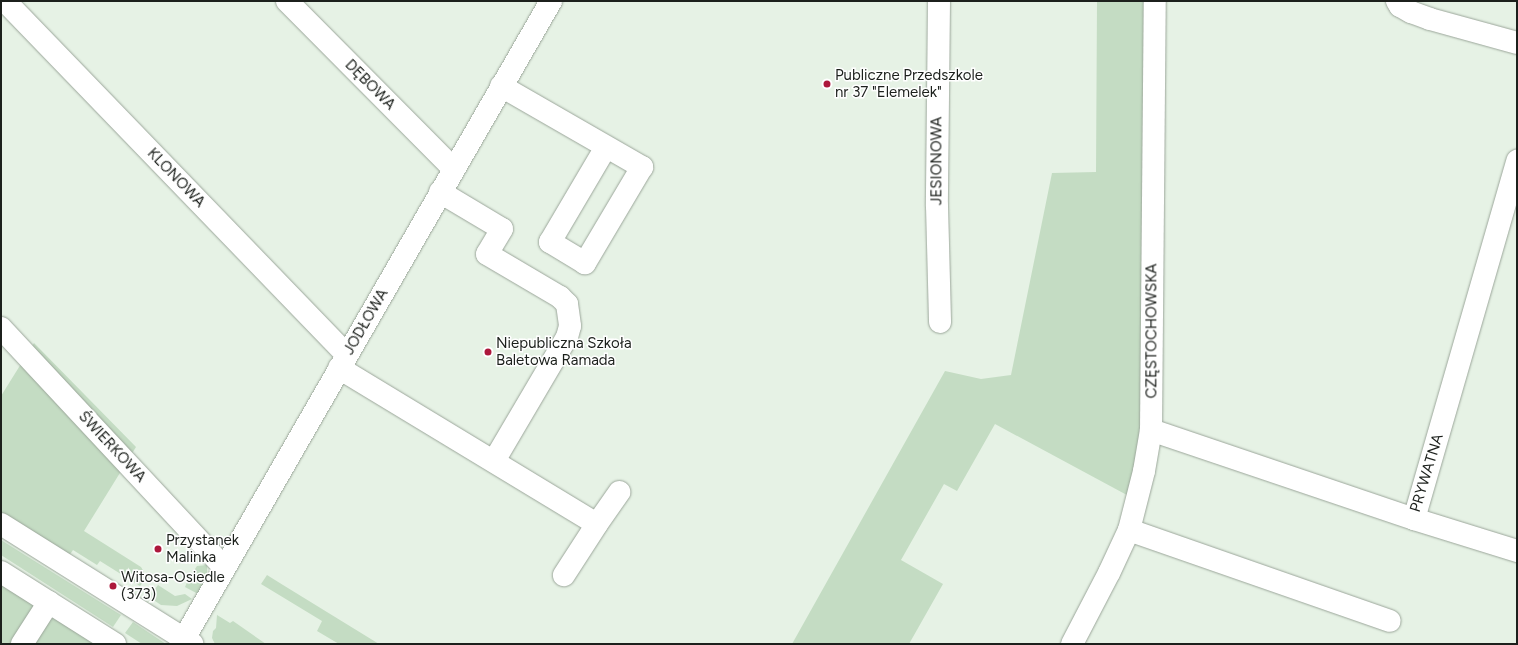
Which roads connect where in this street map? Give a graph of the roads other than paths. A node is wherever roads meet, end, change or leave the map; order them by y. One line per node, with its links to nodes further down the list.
1 (5, 1): 15 (street, KLONOWA)
2 (287, 1): 11 (street, DĘBOWA)
3 (551, 1): 8 (street, JODŁOWA)
4 (939, 1): 13 (street, JESIONOWA)
5 (1155, 1): 16 (street, CZĘSTOCHOWSKA)
6 (1397, 1): 7 (street)
7 (1517, 43)
8 (502, 86): 9 (street); 11 (street, JODŁOWA)
9 (606, 147): 9 (street)
10 (1517, 161): 19 (street, PRYWATNA)
11 (454, 169): 12 (street, JODŁOWA)
12 (440, 192): 15 (street, JODŁOWA); 17 (street)
13 (940, 322)
14 (1, 328): 24 (street, ŚWIERKOWA)
15 (343, 361): 17 (street, KLONOWA); 24 (street, JODŁOWA)
16 (1151, 430): 19 (street, PRYWATNA); 22 (street, CZĘSTOCHOWSKA)
17 (494, 461): 21 (street, KLONOWA)
18 (619, 492): 21 (street)
19 (1414, 519): 23 (street)
20 (1, 524): 29 (street)
21 (597, 524): 26 (street)
22 (1130, 530): 28 (street); 32 (street, CZĘSTOCHOWSKA)
23 (1517, 551)
24 (224, 567): 29 (street, JODŁOWA)
25 (1, 572): 27 (street)
26 (564, 575)
27 (49, 602): 30 (street); 31 (street)
28 (1390, 622)
29 (186, 642)
30 (22, 644)
31 (115, 644)
32 (1072, 644)

